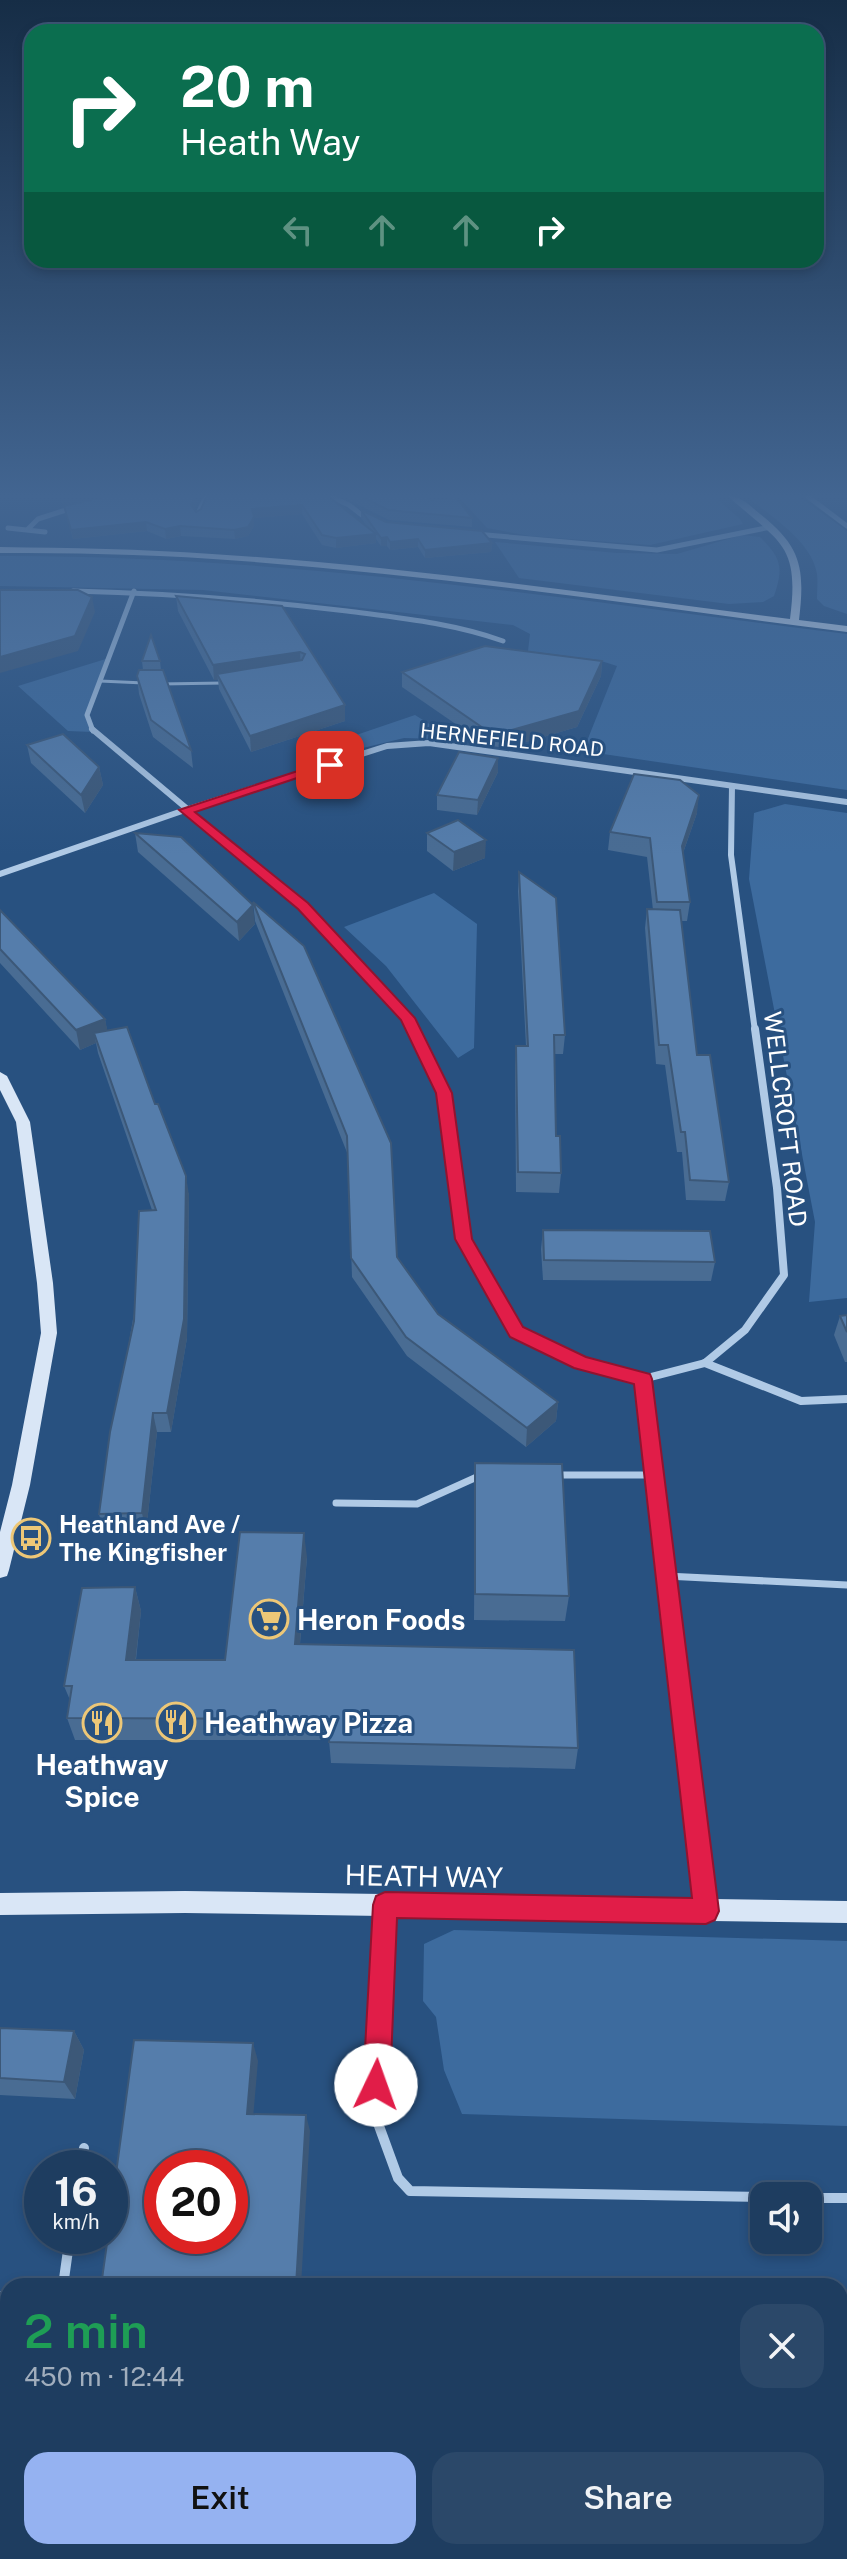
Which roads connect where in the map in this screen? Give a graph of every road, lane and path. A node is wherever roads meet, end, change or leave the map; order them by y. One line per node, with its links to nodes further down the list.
1 (125, 615): 8 (street)
2 (382, 615): 7 (street)
3 (740, 615): 5 (main road)
4 (795, 615): 5 (main road)
5 (794, 622): 6 (main road)
6 (847, 629)
7 (503, 641)
8 (100, 681): 9 (lane); 12 (street)
9 (231, 682)
10 (732, 786): 11 (street, HERNEFIELD ROAD); 12 (street, HERNEFIELD ROAD); 15 (street, WELLCROFT ROAD)
11 (847, 802)
12 (185, 810): 13 (street, HERNEFIELD ROAD); 16 (street)
13 (0, 874)
14 (0, 1076): 22 (main road)
15 (705, 1363): 16 (street, WELLCROFT ROAD); 17 (street)
16 (643, 1379): 20 (street)
17 (847, 1399)
18 (483, 1475): 21 (lane)
19 (555, 1475): 20 (lane)
20 (654, 1475): 23 (street)
21 (336, 1503)
22 (0, 1570)
23 (666, 1576): 24 (lane); 27 (street)
24 (847, 1585)
25 (0, 1904): 26 (main road, HEATH WAY)
26 (385, 1905): 27 (main road, HEATH WAY); 29 (lane)
27 (706, 1911): 28 (main road, HEATH WAY)
28 (847, 1912)
29 (750, 2197)
30 (822, 2198): 31 (lane)
31 (847, 2198)
32 (67, 2254): 33 (lane)
33 (64, 2278)

